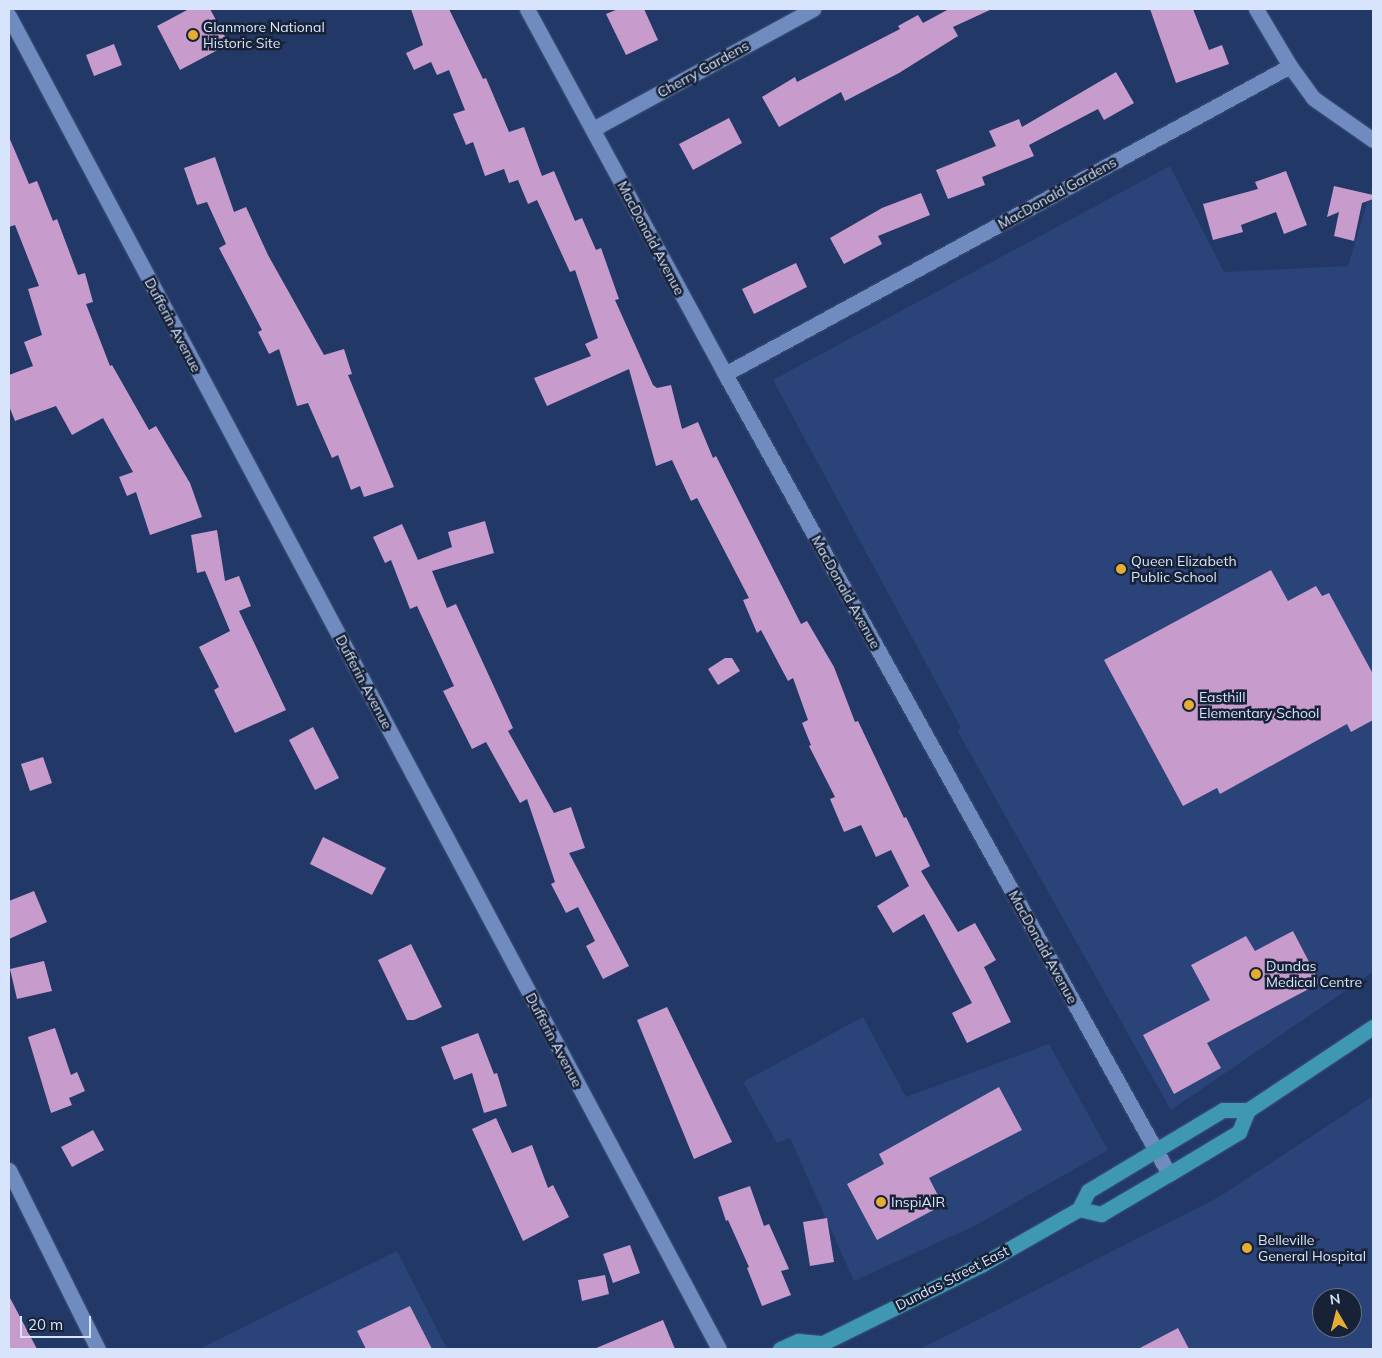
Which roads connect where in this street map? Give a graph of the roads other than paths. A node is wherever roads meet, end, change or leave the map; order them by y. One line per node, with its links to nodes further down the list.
1 (527, 9): 6 (street, MacDonald Avenue)
2 (813, 9): 6 (street, Cherry Gardens)
3 (1256, 9): 5 (street)
4 (9, 16): 17 (street, Dufferin Avenue)
5 (1290, 66): 7 (street); 8 (street, MacDonald Gardens)
6 (592, 128): 8 (street, MacDonald Avenue)
7 (1373, 140)
8 (725, 374): 11 (street, MacDonald Avenue)
9 (1373, 1027): 10 (main road)
10 (1248, 1110): 11 (main road, Dundas Street East); 13 (main road)
11 (1156, 1150): 13 (street, MacDonald Avenue); 14 (main road, Dundas Street East)
12 (9, 1170): 16 (street)
13 (1169, 1174): 14 (main road)
14 (1079, 1209): 15 (main road, Dundas Street East)
15 (822, 1346): 18 (main road, Dundas Street East)
16 (98, 1349)
17 (719, 1349)
18 (780, 1349)

